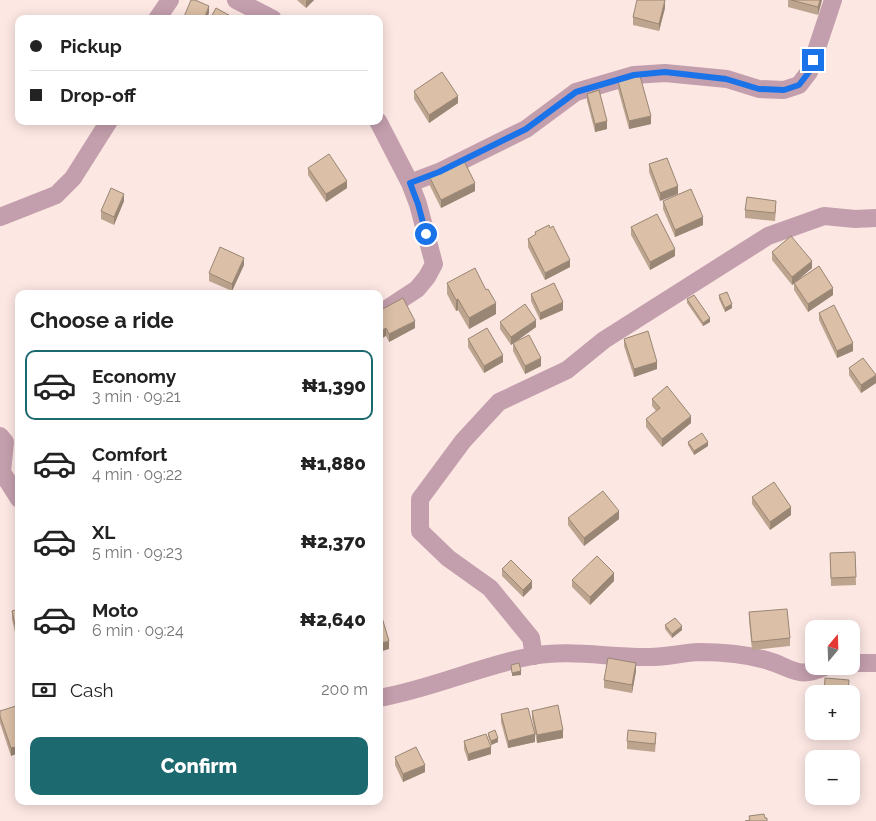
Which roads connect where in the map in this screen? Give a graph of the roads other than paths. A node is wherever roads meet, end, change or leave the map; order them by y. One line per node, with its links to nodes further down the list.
1 (170, 0): 4 (street)
2 (236, 0): 5 (street)
3 (833, 0): 8 (street)
4 (160, 15)
5 (265, 15)
6 (106, 125): 9 (street)
7 (380, 125): 8 (street)
8 (410, 183): 11 (street)
9 (0, 217)
10 (876, 218): 14 (street)
11 (383, 311)
12 (0, 436): 13 (street)
13 (15, 493)
14 (534, 656): 17 (street); 18 (street)
15 (860, 663): 16 (street)
16 (876, 663)
17 (805, 672)
18 (383, 697)

